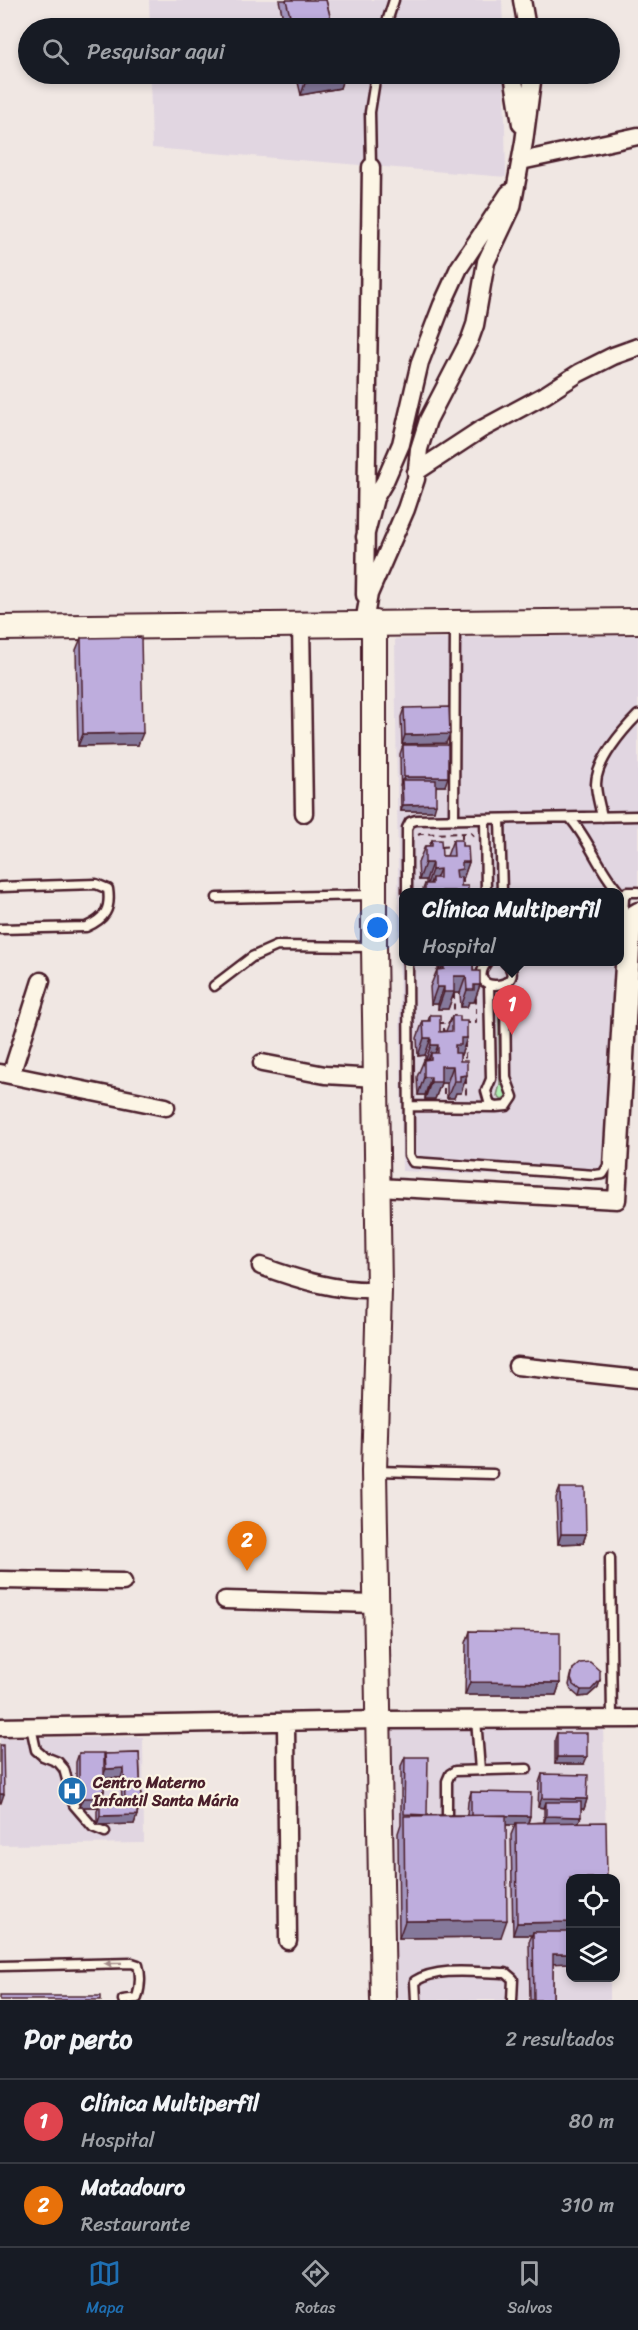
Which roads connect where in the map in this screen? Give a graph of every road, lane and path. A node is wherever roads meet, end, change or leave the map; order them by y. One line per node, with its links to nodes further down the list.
1 (394, 0): 3 (lane)
2 (521, 0): 4 (street); 5 (street)
3 (388, 18)
4 (516, 18)
5 (525, 18)
6 (374, 84): 11 (lane)
7 (515, 84): 10 (street)
8 (532, 84): 10 (street)
9 (638, 136): 10 (street)
10 (521, 161): 13 (street); 14 (street)
11 (371, 166): 14 (street)
12 (638, 347): 13 (street)
13 (416, 472): 16 (street)
14 (365, 537): 16 (street)
15 (638, 621): 17 (street)
16 (369, 623): 17 (street); 18 (street); 41 (street)
17 (455, 623): 27 (lane)
18 (301, 624): 19 (street); 21 (street)
19 (0, 628)
20 (638, 715): 23 (lane)
21 (304, 813)
22 (638, 816): 23 (lane)
23 (602, 817): 24 (lane)
24 (570, 818): 26 (lane); 40 (lane)
25 (485, 819): 26 (lane); 27 (lane); 38 (lane)
26 (500, 819): 39 (lane)
27 (454, 820): 36 (lane)
28 (462, 833): 29 (path); 30 (path); 31 (path)
29 (476, 838)
30 (415, 839)
31 (462, 846): 32 (path); 33 (path)
32 (441, 847)
33 (462, 857)
34 (463, 869): 37 (path)
35 (0, 887): 44 (lane)
36 (407, 888)
37 (463, 888)
38 (486, 888)
39 (502, 888)
40 (615, 888)
41 (374, 895): 42 (lane); 45 (street)
42 (217, 898)
43 (638, 911): 70 (street)
44 (0, 929)
45 (374, 947): 53 (lane); 63 (street)
46 (408, 966): 67 (lane)
47 (485, 966): 52 (lane)
48 (508, 966): 51 (lane)
49 (618, 966): 67 (lane)
50 (41, 981): 62 (street)
51 (504, 984): 52 (lane); 69 (lane)
52 (489, 985): 69 (lane)
53 (213, 986)
54 (454, 992): 57 (path)
55 (476, 992): 57 (path)
56 (444, 1023): 57 (path); 58 (path); 60 (path)
57 (454, 1023)
58 (433, 1029)
59 (465, 1034): 65 (path)
60 (444, 1035)
61 (262, 1063): 63 (street)
62 (5, 1074): 68 (street)
63 (377, 1078): 70 (street)
64 (444, 1080): 66 (path)
65 (466, 1102)
66 (444, 1103)
67 (409, 1106): 69 (lane)
68 (166, 1107)
69 (496, 1107)
70 (378, 1187): 72 (street)
71 (261, 1266): 72 (street)
72 (379, 1290): 75 (street)
73 (517, 1366): 74 (street)
74 (638, 1379)
75 (374, 1471): 76 (lane); 81 (street)
76 (493, 1474)
77 (610, 1558): 83 (lane)
78 (0, 1580): 79 (street)
79 (123, 1582)
80 (225, 1600): 81 (street)
81 (375, 1604): 85 (street)
82 (476, 1719): 83 (street); 85 (street); 90 (lane)
83 (612, 1719): 84 (street)
84 (638, 1719)
85 (378, 1720): 86 (street); 96 (street)
86 (286, 1723): 88 (street); 93 (street)
87 (0, 1727): 88 (street)
88 (31, 1727): 92 (lane)
89 (527, 1769): 90 (lane)
90 (480, 1770): 91 (lane)
91 (447, 1819)
92 (105, 1832)
93 (288, 1941)
94 (0, 1966): 95 (lane, one-way to 94)
95 (123, 2000)
96 (383, 2000)
97 (416, 2000): 98 (lane)
98 (512, 2000)

